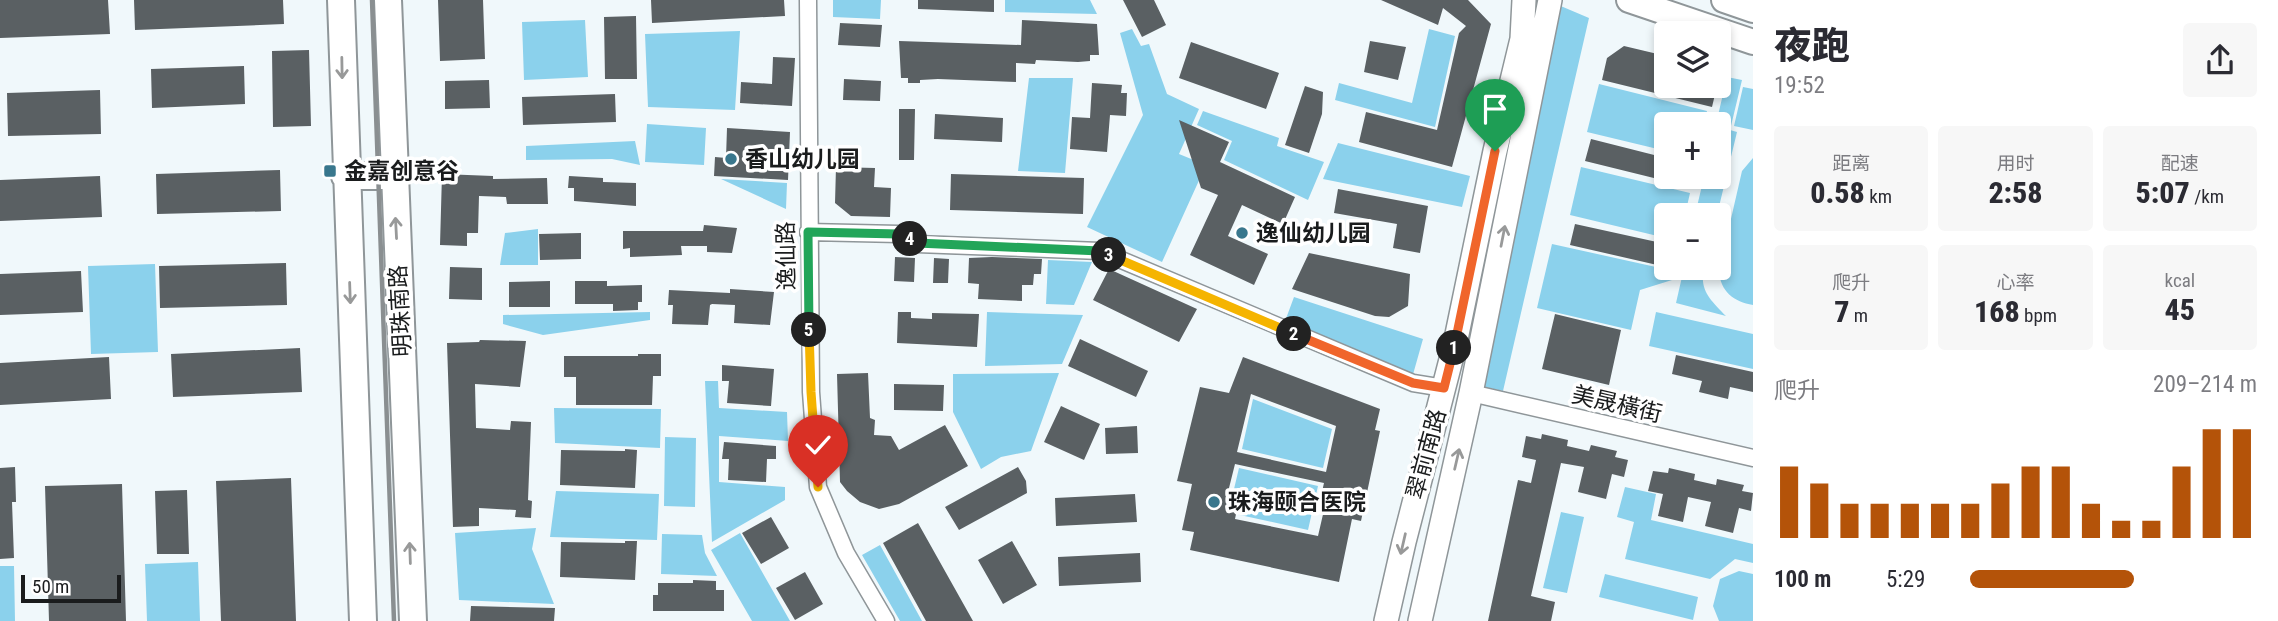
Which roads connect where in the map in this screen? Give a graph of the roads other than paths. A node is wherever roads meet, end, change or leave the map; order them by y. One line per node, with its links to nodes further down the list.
1 (341, 0): 10 (highway, one-way to 10)
2 (388, 0): 11 (highway, 明珠南路)
3 (808, 0): 12 (street, 逸仙路)
4 (1524, 0): 13 (main road, 翠前南路)
5 (1550, 0): 14 (main road, 翠前南路, one-way to 5)
6 (1629, 0): 9 (main road)
7 (1724, 0): 8 (main road)
8 (1753, 10)
9 (1753, 42)
10 (345, 176): 11 (highway); 16 (highway, one-way to 16)
11 (394, 176): 17 (highway, 明珠南路, one-way to 11)
12 (808, 232): 13 (street); 18 (street, 逸仙路)
13 (1444, 388): 19 (main road, 翠前南路, one-way to 19)
14 (1471, 393): 15 (street, 美晟橫街); 20 (main road, 翠前南路, one-way to 14)
15 (1753, 458)
16 (363, 621)
17 (413, 621)
18 (886, 621)
19 (1386, 621)
20 (1420, 621)

